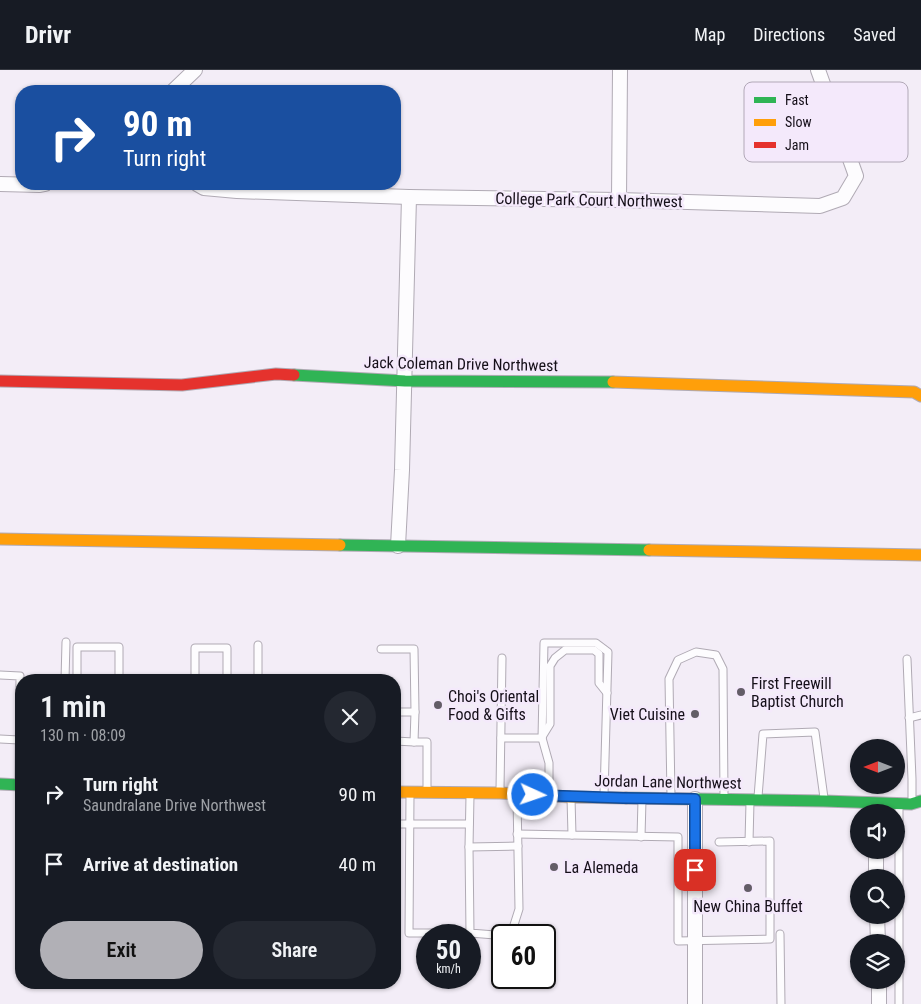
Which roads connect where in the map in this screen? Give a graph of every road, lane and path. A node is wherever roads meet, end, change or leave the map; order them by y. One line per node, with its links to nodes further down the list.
1 (195, 70): 5 (street)
2 (620, 70): 11 (street)
3 (818, 70): 4 (street, College Park Court Northwest)
4 (822, 82)
5 (179, 85)
6 (851, 162): 11 (street, College Park Court Northwest)
7 (0, 184): 8 (street)
8 (15, 184)
9 (220, 190): 10 (street, College Park Court Northwest)
10 (409, 197): 11 (street, College Park Court Northwest); 13 (street)
11 (619, 200)
12 (0, 381): 13 (street, Jack Coleman Drive Northwest)
13 (405, 382): 14 (street, Jack Coleman Drive Northwest); 16 (street)
14 (921, 396)
15 (0, 539): 16 (street)
16 (398, 546): 17 (street)
17 (921, 555)
18 (66, 642): 23 (lane)
19 (258, 645): 28 (lane)
20 (381, 649): 33 (lane)
21 (502, 658): 36 (lane)
22 (907, 659): 35 (lane)
23 (65, 674)
24 (76, 674): 25 (lane)
25 (119, 674)
26 (195, 674): 27 (lane)
27 (228, 674)
28 (258, 674)
29 (0, 675): 30 (lane)
30 (15, 676)
31 (607, 692): 37 (lane); 37 (lane); 52 (lane)
32 (401, 712): 33 (lane)
33 (415, 712): 41 (lane)
34 (921, 715): 35 (lane)
35 (910, 718): 62 (lane)
36 (501, 738): 37 (lane); 48 (lane)
37 (542, 738): 50 (lane)
38 (0, 739): 39 (lane)
39 (15, 740)
40 (401, 742): 41 (lane)
41 (414, 742): 46 (lane)
42 (0, 784): 43 (street)
43 (15, 785)
44 (401, 792): 45 (street, Jordan Lane Northwest)
45 (410, 792): 46 (street, Jordan Lane Northwest); 64 (lane)
46 (427, 792): 47 (street, Jordan Lane Northwest)
47 (470, 793): 48 (street, Jordan Lane Northwest); 65 (lane)
48 (500, 793): 49 (street, Jordan Lane Northwest)
49 (517, 794): 50 (street, Jordan Lane Northwest); 66 (lane)
50 (548, 796): 51 (street, Jordan Lane Northwest)
51 (571, 797): 52 (street, Jordan Lane Northwest); 67 (lane)
52 (604, 798): 53 (street, Jordan Lane Northwest)
53 (642, 798): 54 (street, Jordan Lane Northwest); 68 (lane)
54 (671, 799): 55 (street, Jordan Lane Northwest); 56 (lane)
55 (695, 799): 56 (street, Jordan Lane Northwest); 77 (street)
56 (724, 799): 57 (street, Jordan Lane Northwest)
57 (754, 800): 58 (street, Jordan Lane Northwest); 58 (lane); 70 (lane)
58 (824, 801): 60 (street, Jordan Lane Northwest)
59 (898, 803): 61 (street, Jordan Lane Northwest); 62 (street, Jordan Lane Northwest); 82 (lane)
60 (850, 804)
61 (892, 804)
62 (918, 804)
63 (401, 824): 64 (lane)
64 (410, 824): 65 (lane); 74 (lane)
65 (469, 824): 72 (lane)
66 (518, 834): 67 (lane); 71 (lane)
67 (572, 835): 68 (lane)
68 (641, 837): 77 (lane)
69 (719, 842): 70 (lane)
70 (750, 842): 77 (lane)
71 (518, 846): 72 (lane); 75 (lane)
72 (469, 847): 73 (lane)
73 (470, 924)
74 (416, 933)
75 (481, 934)
76 (780, 934): 80 (lane)
77 (696, 941): 79 (street)
78 (879, 989): 81 (street)
79 (695, 1004)
80 (781, 1004)
81 (879, 1004)
82 (899, 1004)

